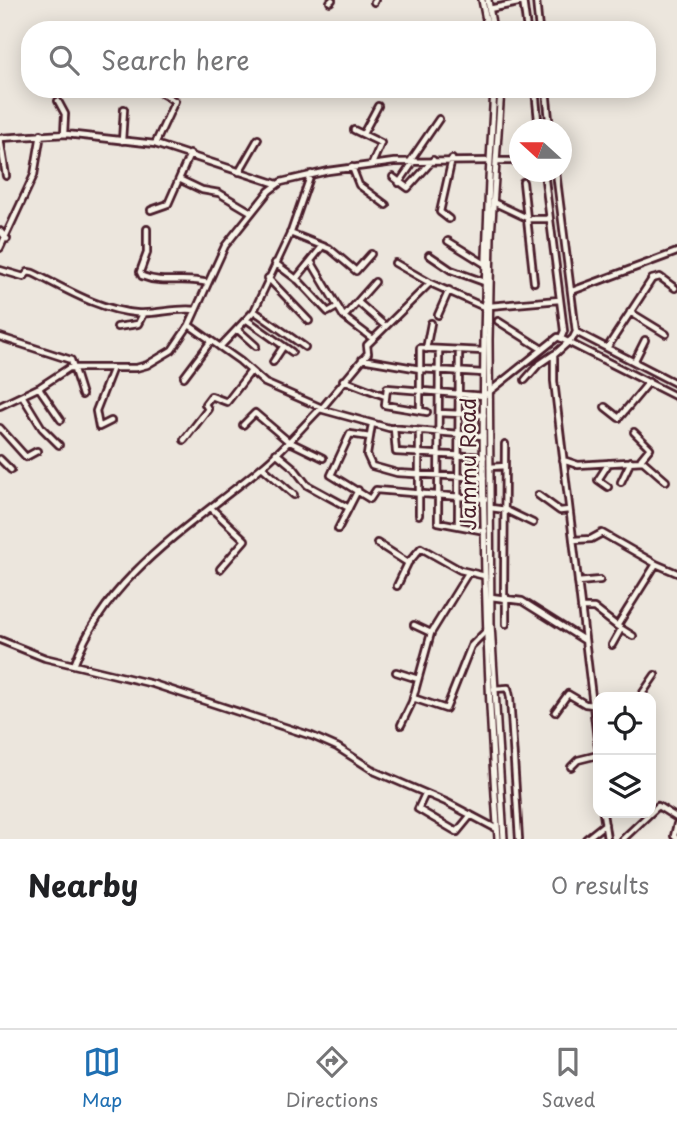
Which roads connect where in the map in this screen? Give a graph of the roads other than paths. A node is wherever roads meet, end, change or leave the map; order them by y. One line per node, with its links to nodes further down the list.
1 (482, 0): 6 (main road)
2 (488, 0): 5 (main road)
3 (536, 0): 9 (street)
4 (523, 1): 5 (street); 8 (street)
5 (489, 9): 7 (main road)
6 (488, 21)
7 (490, 21)
8 (526, 21)
9 (538, 21)
10 (170, 98): 28 (street)
11 (494, 98): 33 (main road, Jammu Road)
12 (499, 98): 33 (main road)
13 (538, 98): 18 (street)
14 (544, 98): 18 (street)
15 (58, 101): 24 (street)
16 (378, 106): 25 (street)
17 (124, 109): 27 (street)
18 (542, 109): 20 (street); 21 (street)
19 (439, 119): 32 (street)
20 (541, 119)
21 (546, 119)
22 (354, 130): 25 (street)
23 (41, 134): 24 (street); 39 (street); 57 (street)
24 (64, 134): 27 (street)
25 (363, 134): 35 (street)
26 (258, 139): 37 (street)
27 (122, 141): 28 (street)
28 (155, 144): 29 (street)
29 (190, 155): 37 (street); 41 (street)
30 (452, 159): 31 (street); 33 (street); 52 (street)
31 (433, 160): 32 (street); 45 (street)
32 (412, 161): 35 (street); 45 (street)
33 (493, 161): 34 (street); 47 (main road); 67 (main road, Jammu Road)
34 (509, 161)
35 (371, 165): 36 (street)
36 (352, 167): 38 (street); 48 (street)
37 (239, 172): 46 (street)
38 (311, 174): 46 (street); 56 (street)
39 (6, 176)
40 (393, 177): 45 (street)
41 (181, 180): 49 (street); 50 (street)
42 (523, 182): 51 (street)
43 (545, 182): 53 (street)
44 (557, 182): 78 (street)
45 (399, 183)
46 (278, 184): 50 (street)
47 (493, 202): 51 (street); 82 (main road)
48 (386, 205)
49 (151, 210)
50 (251, 212): 74 (street)
51 (527, 218): 53 (street); 73 (street)
52 (449, 219)
53 (549, 219): 79 (street)
54 (147, 229): 74 (street)
55 (0, 231): 57 (street)
56 (290, 233): 60 (street); 64 (street)
57 (7, 239): 59 (street)
58 (448, 241): 67 (street)
59 (0, 248)
60 (321, 248): 62 (street); 65 (street)
61 (677, 252): 78 (street)
62 (371, 254)
63 (429, 255): 72 (street)
64 (275, 263): 69 (street); 70 (street)
65 (312, 263): 70 (street); 81 (street)
66 (396, 263): 75 (street)
67 (485, 264): 72 (main road, Jammu Road)
68 (0, 270): 86 (street)
69 (268, 278): 84 (street); 90 (street)
70 (296, 279): 81 (street)
71 (375, 282): 80 (street)
72 (484, 282): 82 (main road, Jammu Road)
73 (534, 282)
74 (208, 283): 83 (street)
75 (430, 283): 77 (street); 94 (street)
76 (675, 288): 85 (street)
77 (449, 290): 82 (street); 87 (street)
78 (572, 291): 99 (street)
79 (559, 300): 82 (street); 99 (street)
80 (359, 303): 88 (street); 94 (street)
81 (337, 307): 88 (street)
82 (487, 307): 112 (main road, Jammu Road); 134 (main road)
83 (196, 310): 86 (street); 93 (street)
84 (254, 311): 89 (street); 105 (street)
85 (630, 312): 97 (street); 107 (street)
86 (143, 314): 95 (street)
87 (438, 315)
88 (344, 317): 100 (street)
89 (247, 320): 96 (street); 106 (street)
90 (309, 321)
91 (498, 321): 109 (street)
92 (430, 323): 108 (street)
93 (189, 325): 101 (street); 120 (street)
94 (385, 326): 100 (street)
95 (117, 327)
96 (237, 329): 103 (street); 104 (street)
97 (666, 334)
98 (0, 337): 118 (street)
99 (569, 337): 107 (street); 109 (street); 114 (street); 128 (street)
100 (373, 339): 115 (street)
101 (211, 340): 103 (street); 125 (street)
102 (645, 340): 117 (street)
103 (220, 346): 122 (street)
104 (256, 346)
105 (304, 346)
106 (283, 347): 113 (street); 116 (street)
107 (607, 348): 117 (street)
108 (426, 349): 110 (street); 119 (street)
109 (542, 349): 134 (street)
110 (439, 350): 111 (street); 121 (street)
111 (459, 351): 112 (street); 123 (street)
112 (483, 351): 124 (main road, Jammu Road)
113 (292, 352)
114 (554, 354): 127 (street); 171 (street)
115 (362, 359): 119 (street); 126 (street)
116 (273, 362)
117 (634, 362): 129 (street)
118 (75, 367): 120 (street); 130 (street); 135 (street)
119 (420, 369): 121 (street); 131 (street)
120 (112, 370): 148 (street)
121 (439, 370): 123 (street); 132 (street)
122 (251, 371): 141 (street); 159 (street)
123 (458, 372): 124 (street); 133 (street)
124 (483, 373): 134 (main road, Jammu Road)
125 (184, 377)
126 (343, 380): 136 (street); 141 (street)
127 (525, 380)
128 (649, 382): 138 (street); 140 (street)
129 (676, 382)
130 (39, 388): 137 (street); 147 (street)
131 (420, 390): 132 (street); 136 (street); 142 (street)
132 (439, 391): 133 (street); 144 (street)
133 (458, 393): 134 (street); 145 (street)
134 (487, 394): 146 (main road, Jammu Road); 175 (main road)
135 (82, 395)
136 (386, 396): 142 (street)
137 (23, 397): 139 (street); 161 (street)
138 (677, 397)
139 (0, 406)
140 (605, 407)
141 (322, 408): 149 (street); 160 (street)
142 (420, 411): 143 (street)
143 (427, 412)
144 (439, 413): 145 (street); 155 (street)
145 (459, 413): 146 (street); 156 (street)
146 (484, 415): 157 (main road, Jammu Road)
147 (61, 420)
148 (111, 421)
149 (372, 424): 152 (street); 158 (street)
150 (243, 425): 160 (street)
151 (0, 428): 163 (street)
152 (394, 428): 153 (street); 165 (street)
153 (419, 431): 155 (street); 165 (street)
154 (634, 432): 172 (street)
155 (439, 433): 156 (street); 166 (street)
156 (458, 434): 157 (street); 167 (street)
157 (484, 436): 168 (main road, Jammu Road)
158 (370, 437): 178 (street); 185 (street)
159 (184, 440)
160 (288, 442): 164 (street); 169 (street)
161 (59, 444)
162 (505, 444): 175 (street)
163 (37, 451)
164 (276, 453): 176 (street); 193 (street)
165 (419, 453): 166 (street); 178 (street)
166 (440, 455): 167 (street); 179 (street)
167 (459, 456): 168 (street); 180 (street)
168 (484, 457): 181 (main road, Jammu Road)
169 (323, 458)
170 (0, 459): 177 (street)
171 (563, 460): 174 (street); 196 (street)
172 (641, 460): 173 (street); 182 (street)
173 (631, 461): 174 (street); 183 (street)
174 (610, 462): 184 (street)
175 (499, 466): 194 (main road); 195 (street)
176 (262, 467): 186 (street); 192 (street)
177 (10, 470)
178 (420, 474): 179 (street); 187 (street)
179 (440, 475): 180 (street); 189 (street)
180 (458, 477): 181 (street); 190 (street)
181 (485, 478): 191 (main road, Jammu Road)
182 (666, 481)
183 (621, 482)
184 (608, 487)
185 (358, 490): 187 (street); 193 (street)
186 (294, 495)
187 (420, 495): 189 (street); 197 (street)
188 (538, 495): 196 (street)
189 (439, 497): 190 (street); 199 (street)
190 (458, 498): 191 (street); 199 (street)
191 (485, 499): 201 (main road, Jammu Road)
192 (211, 508): 206 (street); 225 (street)
193 (349, 508): 200 (street)
194 (491, 508): 195 (street); 213 (main road)
195 (503, 509): 198 (street); 214 (street)
196 (569, 510): 202 (street)
197 (419, 515)
198 (533, 523)
199 (458, 526): 201 (street)
200 (338, 528)
201 (485, 531): 209 (main road, Jammu Road)
202 (573, 540): 205 (street); 211 (street)
203 (377, 544): 204 (street)
204 (408, 563): 207 (street); 212 (street)
205 (656, 564): 208 (street); 218 (street)
206 (220, 569)
207 (468, 573): 209 (street); 220 (street)
208 (677, 573)
209 (485, 576): 219 (main road, Jammu Road)
210 (600, 580): 211 (street)
211 (578, 582): 215 (street)
212 (397, 586)
213 (491, 597): 214 (street); 229 (main road)
214 (503, 597): 216 (street); 223 (street)
215 (581, 608): 218 (street); 223 (street)
216 (506, 624)
217 (414, 625): 220 (street)
218 (619, 628): 221 (street); 224 (street)
219 (486, 631): 232 (street); 244 (main road, Jammu Road)
220 (431, 633): 228 (street)
221 (633, 636)
222 (0, 640): 225 (street)
223 (584, 640): 230 (street)
224 (612, 645)
225 (75, 663): 238 (street)
226 (396, 672): 228 (street)
227 (656, 675): 231 (street)
228 (418, 679): 232 (street)
229 (500, 688): 246 (main road); 247 (street)
230 (593, 692)
231 (644, 692)
232 (413, 698): 235 (street)
233 (593, 703): 234 (street)
234 (555, 712)
235 (401, 724)
236 (593, 756): 237 (street)
237 (571, 767)
238 (425, 794): 239 (street); 239 (street)
239 (471, 815): 244 (street)
240 (604, 818): 242 (street)
241 (677, 818): 250 (street)
242 (605, 824): 248 (street); 249 (street)
243 (677, 824): 251 (street)
244 (497, 829): 245 (main road, Jammu Road)
245 (498, 839)
246 (504, 839)
247 (519, 839)
248 (586, 839)
249 (607, 839)
250 (623, 839)
251 (677, 839)

